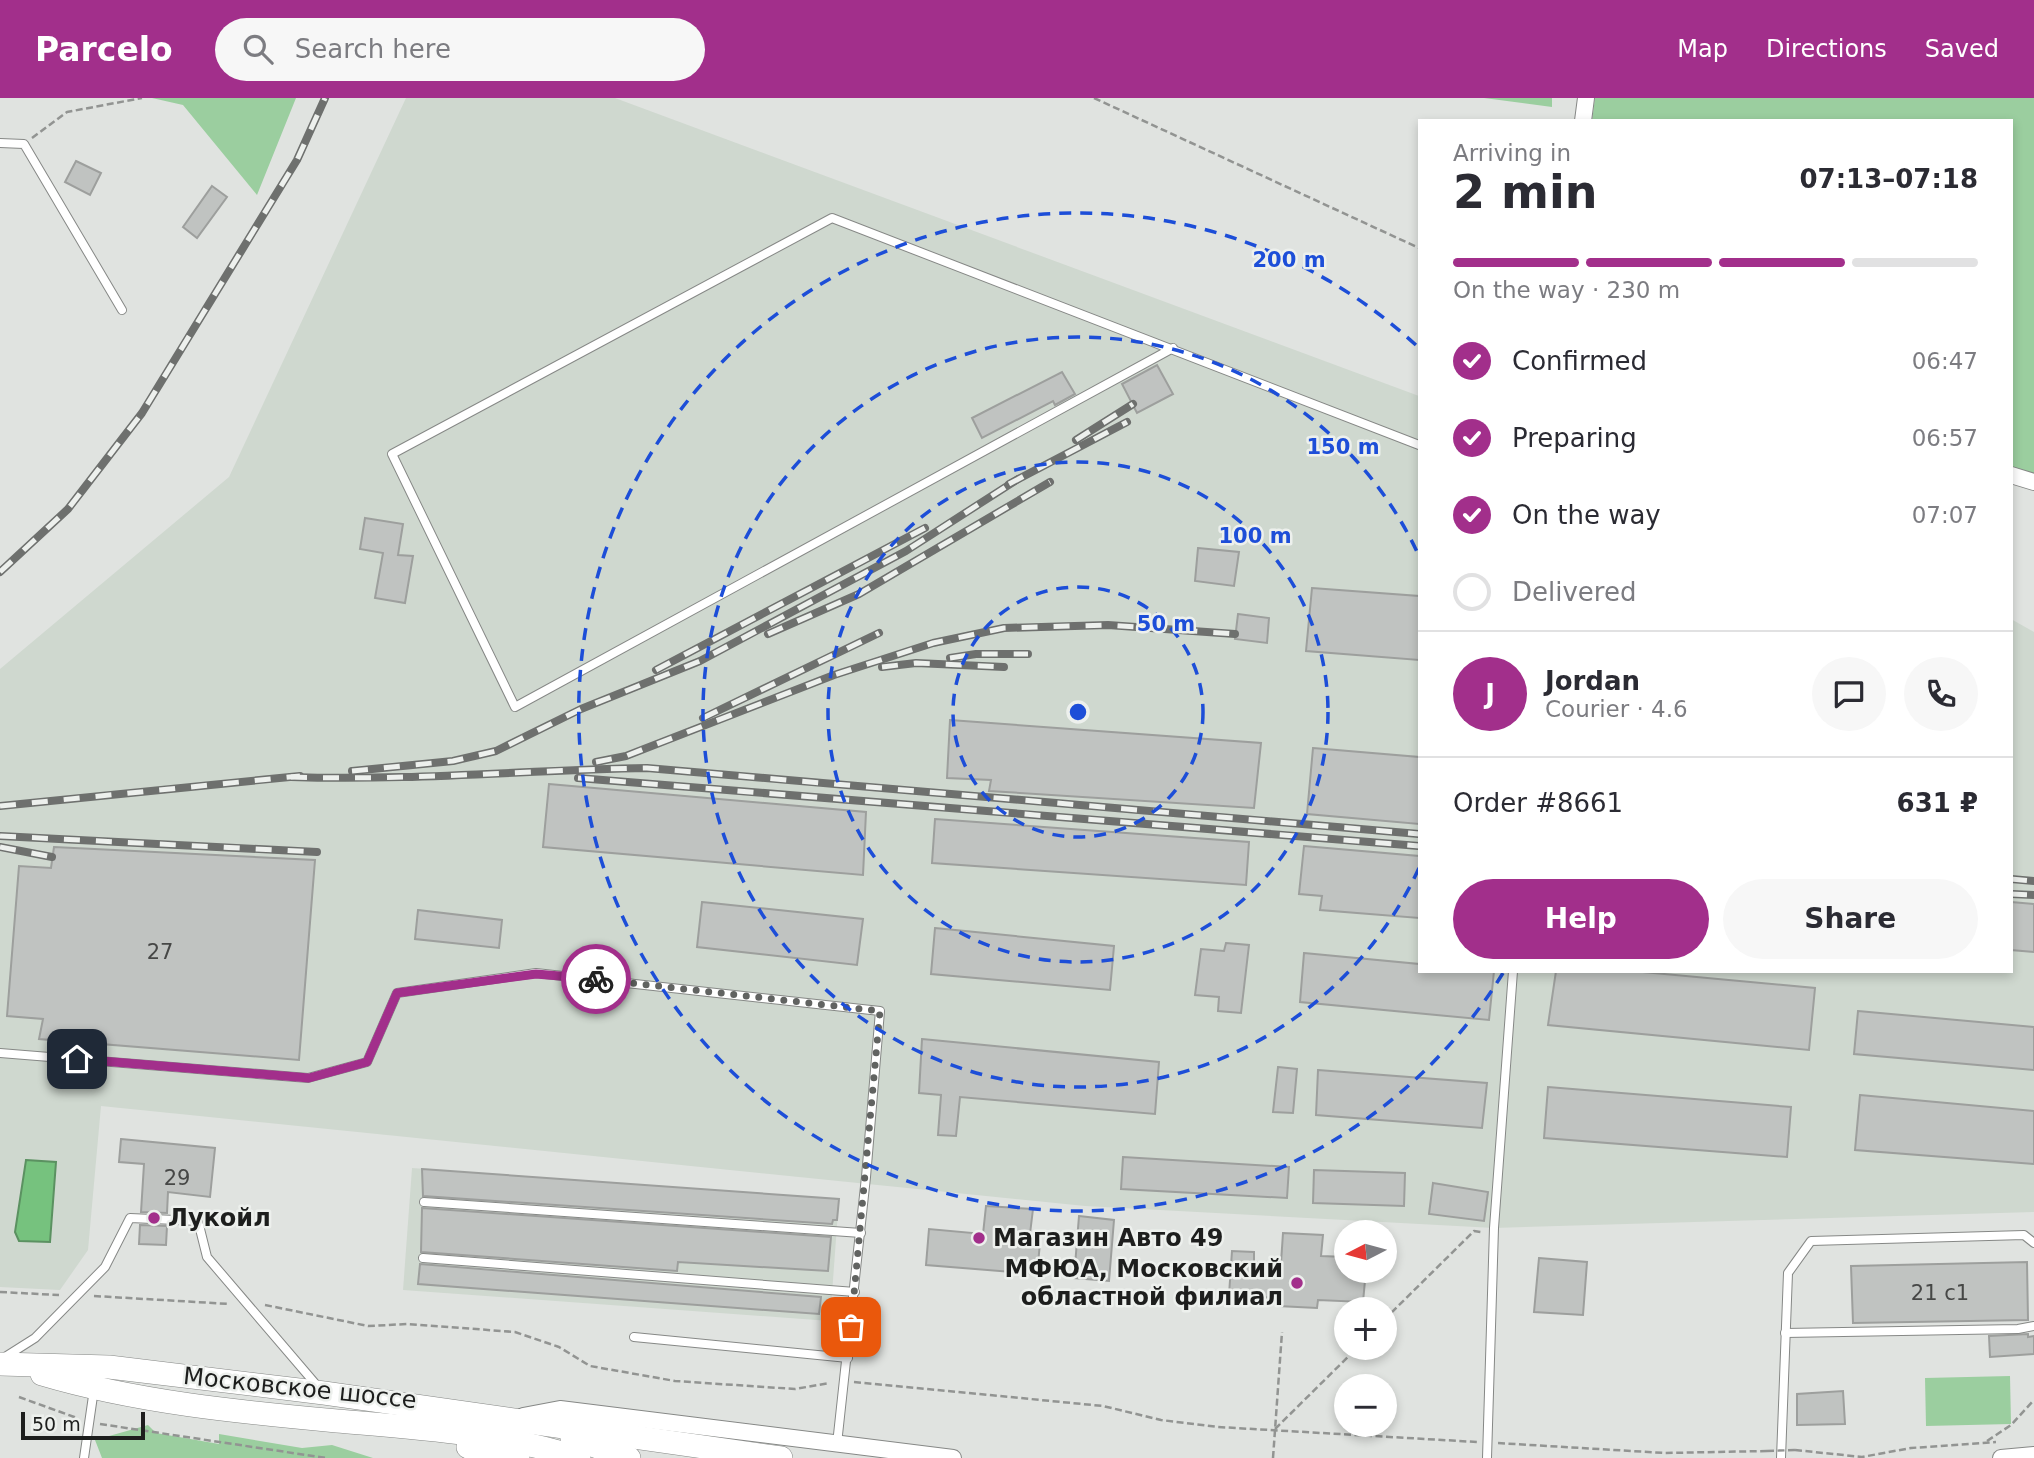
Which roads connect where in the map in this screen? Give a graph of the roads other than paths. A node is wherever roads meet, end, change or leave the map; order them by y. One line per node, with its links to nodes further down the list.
1 (1586, 98): 2 (street)
2 (1584, 119)
3 (0, 143): 4 (lane)
4 (122, 310)
5 (1173, 348): 5 (lane); 6 (lane)
6 (1418, 445)
7 (2013, 476): 8 (street)
8 (2034, 482)
9 (1513, 973): 35 (lane)
10 (0, 1053): 12 (lane)
11 (424, 1202): 12 (lane)
12 (861, 1233): 15 (lane)
13 (2034, 1243): 17 (lane)
14 (423, 1258): 15 (lane)
15 (855, 1292): 19 (lane)
16 (2034, 1326): 17 (lane)
17 (1785, 1333): 36 (lane)
18 (634, 1337): 19 (lane)
19 (848, 1358): 26 (lane)
20 (5, 1364): 21 (main road, Московское шоссе); 22 (main road, Московское шоссе); 22 (lane)
21 (94, 1389): 24 (main road, Московское шоссе); 29 (lane)
22 (324, 1393): 23 (main road, Московское шоссе)
23 (513, 1418): 25 (street); 26 (street); 32 (main road); 33 (main road)
24 (328, 1420): 25 (main road, Московское шоссе); 30 (main road)
25 (478, 1433): 31 (main road, Московское шоссе)
26 (837, 1444): 34 (street)
27 (2000, 1450): 28 (street)
28 (2034, 1455)
29 (84, 1458)
30 (518, 1458)
31 (579, 1458)
32 (629, 1458)
33 (781, 1458)
34 (953, 1458)
35 (1487, 1458)
36 (1781, 1458)

